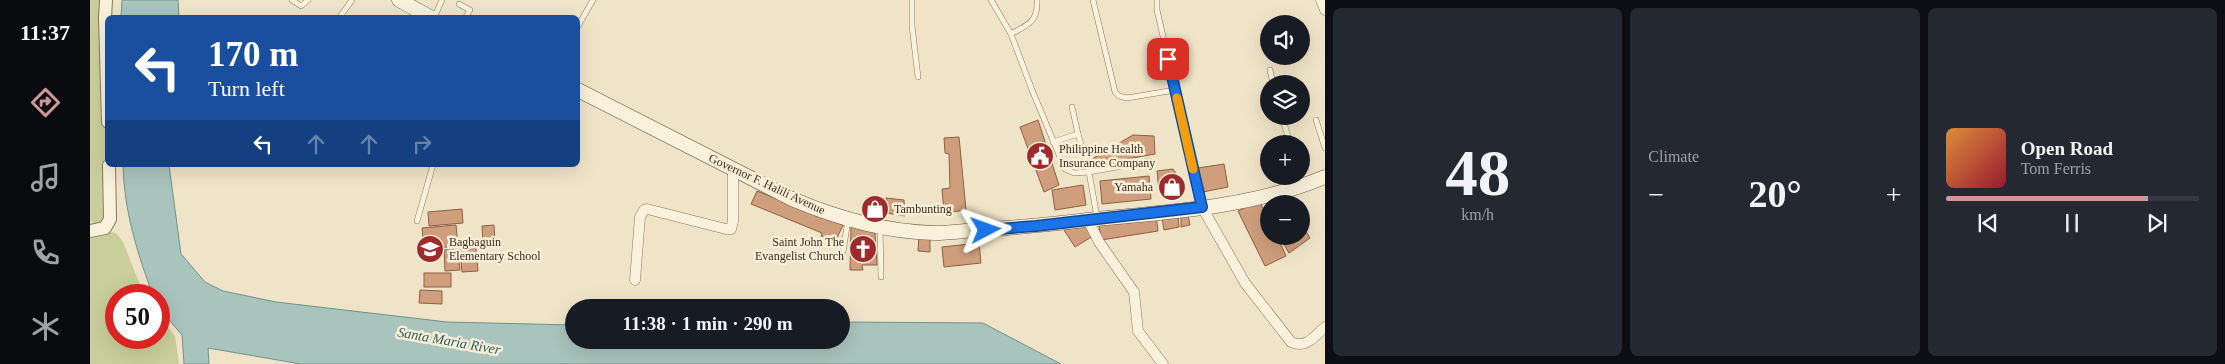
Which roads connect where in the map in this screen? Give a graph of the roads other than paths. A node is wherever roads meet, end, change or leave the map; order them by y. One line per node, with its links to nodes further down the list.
1 (106, 0): 16 (street)
2 (292, 0): 3 (lane)
3 (308, 0)
4 (352, 0): 17 (lane)
5 (399, 0): 18 (main road)
6 (442, 0): 19 (lane)
7 (593, 0): 21 (lane)
8 (912, 0): 25 (lane)
9 (991, 0): 22 (lane)
10 (1037, 0): 22 (lane)
11 (1093, 0): 26 (lane)
12 (1157, 0): 26 (lane)
13 (1321, 0): 15 (street)
14 (459, 4): 20 (lane)
15 (1325, 10)
16 (105, 15)
17 (341, 15)
18 (427, 15)
19 (434, 15)
20 (467, 15)
21 (580, 23)
22 (1012, 34): 31 (lane)
23 (1270, 70): 24 (lane)
24 (1271, 75)
25 (918, 77)
26 (1175, 90): 41 (lane)
27 (580, 91): 36 (main road, Governor F. Halili Avenue)
28 (1072, 107): 30 (lane)
29 (1316, 120): 32 (lane)
30 (1078, 134): 31 (lane); 37 (lane)
31 (1053, 142): 37 (lane)
32 (1325, 148)
33 (1150, 161): 37 (lane)
34 (109, 167): 46 (street)
35 (433, 167): 44 (lane)
36 (733, 169): 43 (main road, Governor F. Halili Avenue); 49 (street)
37 (1089, 172): 42 (lane)
38 (1325, 177): 39 (main road, Governor F. Halili Avenue)
39 (1310, 179)
40 (1291, 185): 41 (main road, Governor F. Halili Avenue)
41 (1202, 207): 42 (main road, Governor F. Halili Avenue); 50 (street)
42 (1092, 219): 45 (main road, Governor F. Halili Avenue); 51 (street)
43 (848, 220): 45 (main road, Governor F. Halili Avenue); 47 (lane)
44 (417, 222)
45 (880, 226): 48 (lane)
46 (90, 231)
47 (843, 252)
48 (881, 277)
49 (635, 280)
50 (1325, 327)
51 (1163, 364)

